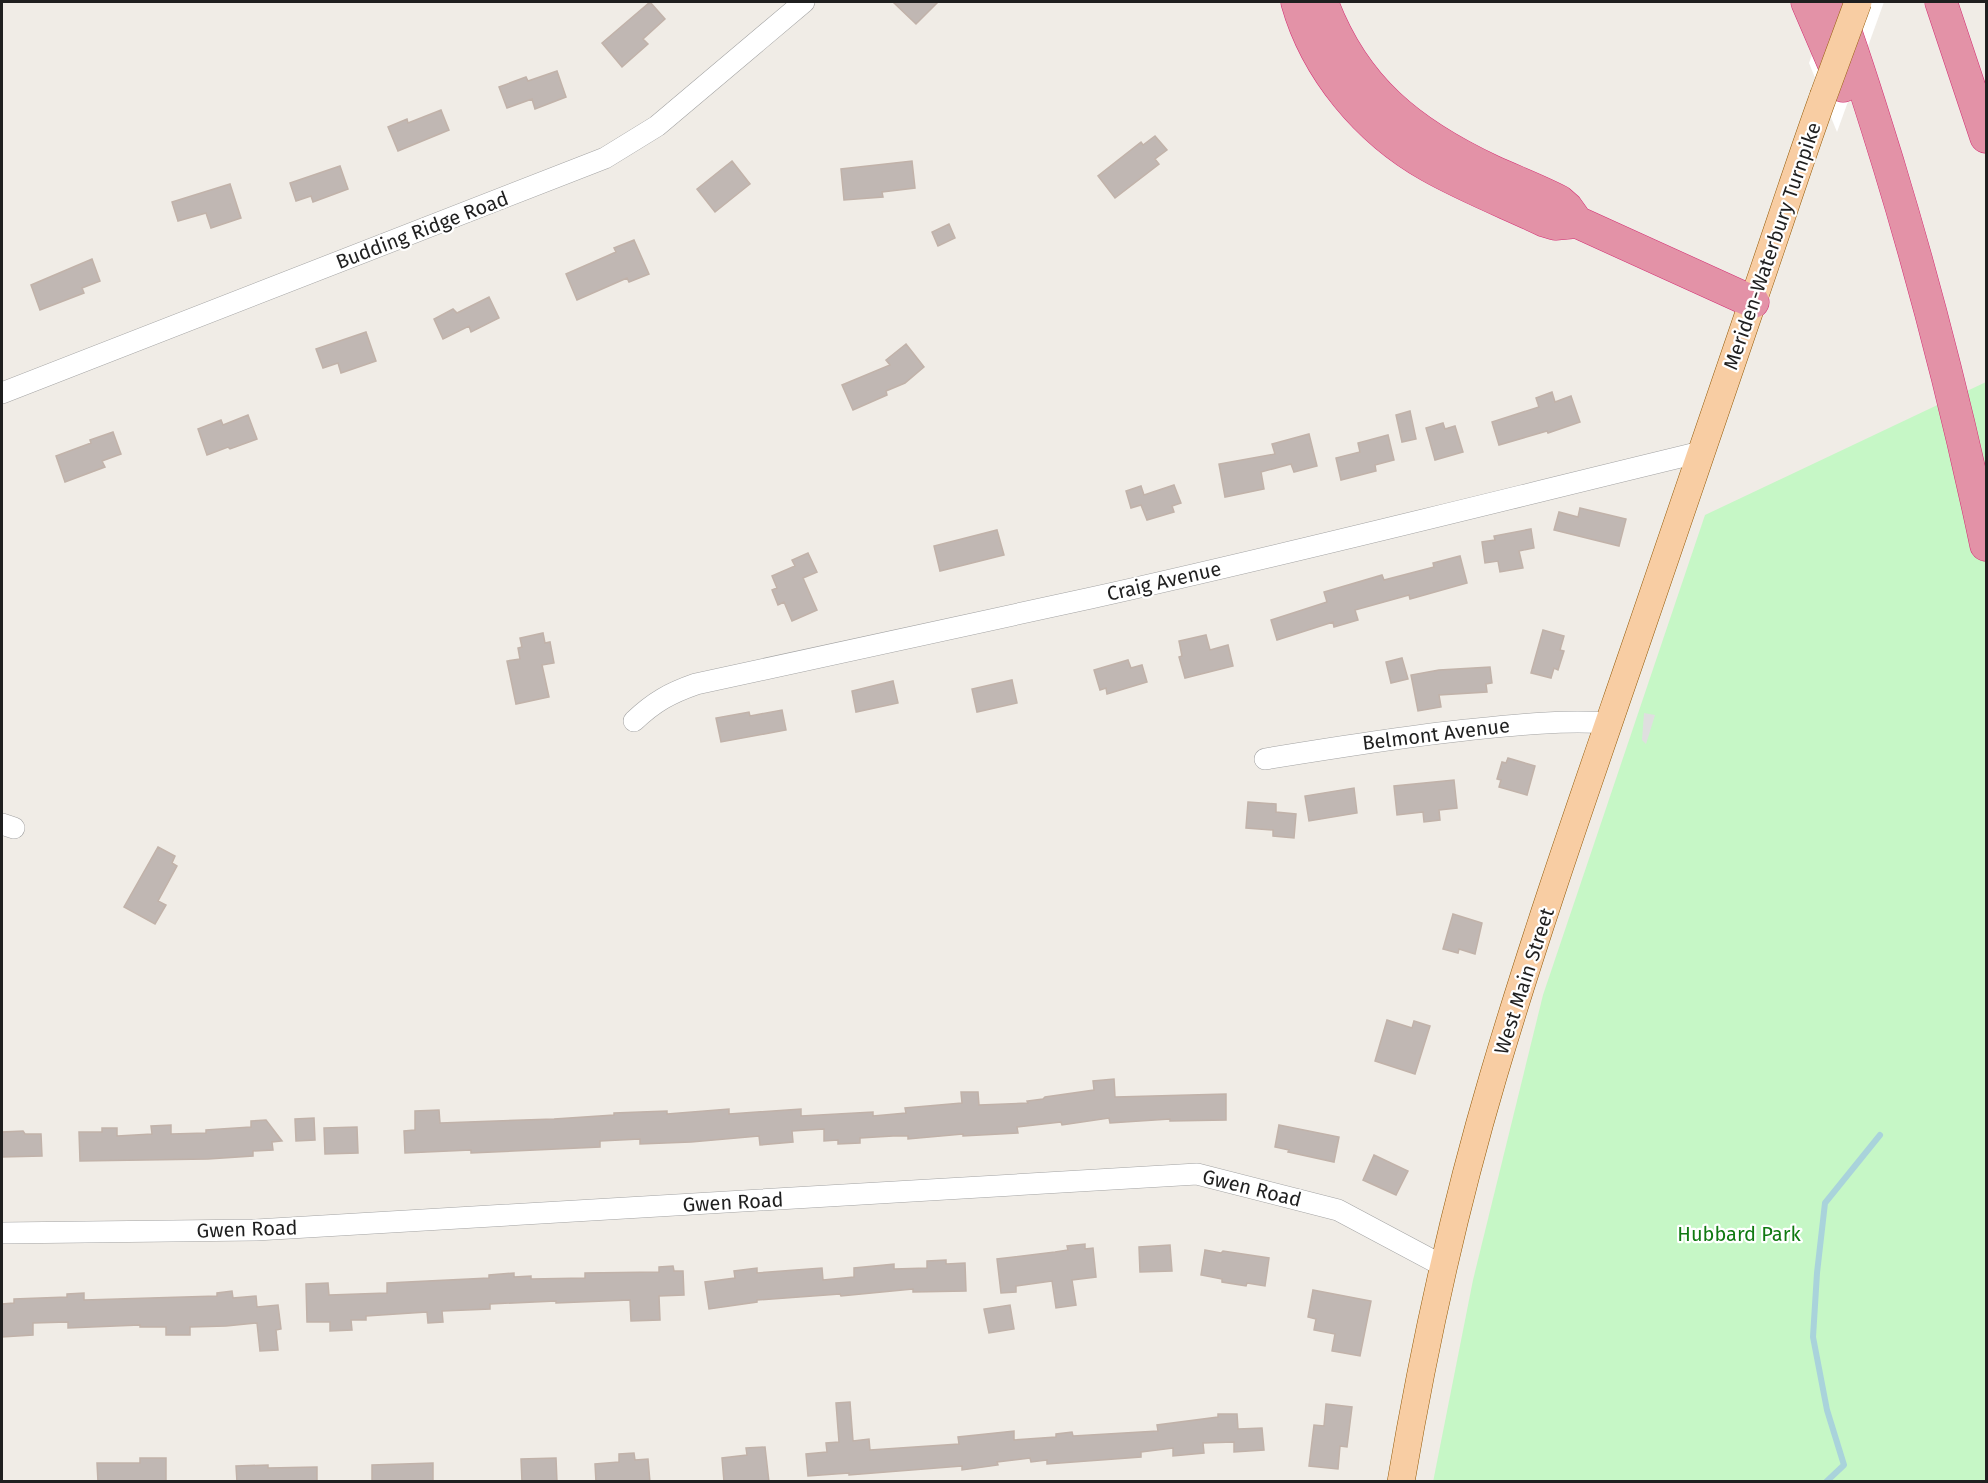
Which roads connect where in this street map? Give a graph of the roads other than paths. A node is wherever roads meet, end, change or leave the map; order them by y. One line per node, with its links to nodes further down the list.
1 (804, 2): 12 (street, Budding Ridge Road)
2 (1297, 2): 10 (highway)
3 (1322, 2): 10 (highway)
4 (1807, 2): 9 (highway)
5 (1834, 2): 9 (highway)
6 (1858, 2): 11 (main road, Meriden-Waterbury Turnpike, bridge)
7 (1941, 2): 8 (highway)
8 (1986, 137)
9 (1904, 217): 15 (highway)
10 (1577, 222): 11 (highway)
11 (1753, 302): 13 (main road, Meriden-Waterbury Turnpike)
12 (2, 393)
13 (1701, 452): 14 (main road, Meriden-Waterbury Turnpike); 16 (street, Craig Avenue)
14 (1688, 491): 17 (main road, West Main Street)
15 (1986, 545)
16 (634, 721)
17 (1608, 723): 18 (street, Belmont Avenue); 20 (main road, West Main Street)
18 (1265, 759)
19 (2, 1233): 20 (street, Gwen Road)
20 (1445, 1267): 21 (main road, West Main Street)
21 (1401, 1482)

